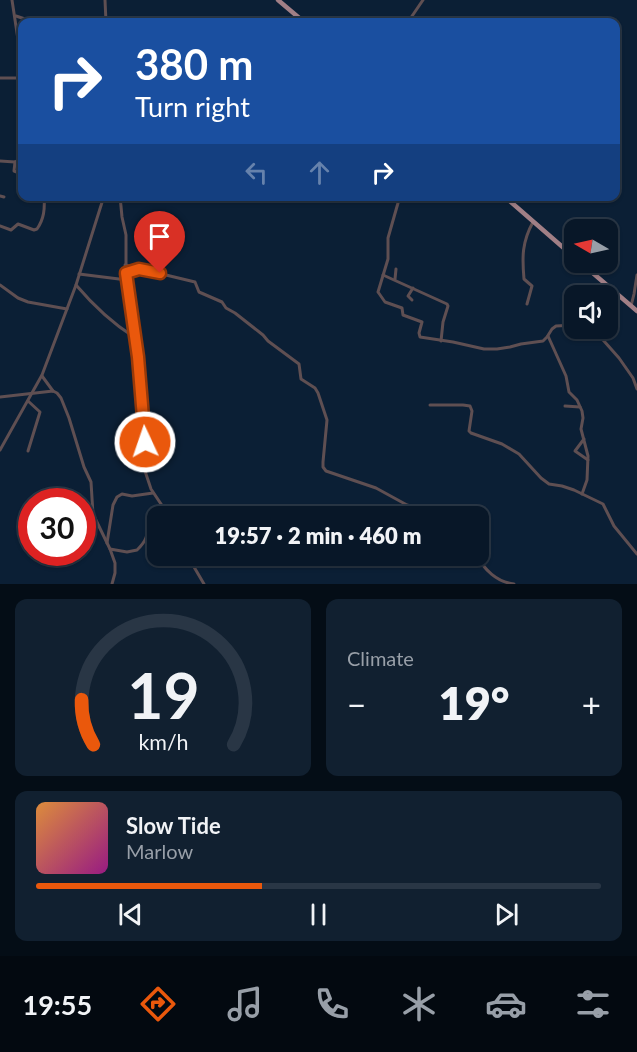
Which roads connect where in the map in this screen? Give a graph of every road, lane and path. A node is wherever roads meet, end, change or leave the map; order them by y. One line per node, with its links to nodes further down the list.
1 (12, 0): 5 (street)
2 (105, 0): 7 (street)
3 (278, 0): 8 (main road)
4 (423, 0): 9 (street)
5 (15, 15): 6 (street); 10 (street)
6 (23, 18)
7 (106, 18)
8 (299, 18)
9 (411, 18)
10 (18, 37)
11 (0, 78): 12 (street)
12 (18, 78)
13 (18, 160): 15 (street)
14 (0, 161): 15 (street)
15 (15, 162): 16 (street)
16 (18, 172)
17 (44, 201): 23 (street)
18 (102, 201): 30 (street)
19 (120, 201): 25 (street)
20 (399, 201): 31 (street)
21 (510, 201): 22 (main road)
22 (533, 222): 24 (main road); 39 (street)
23 (0, 226)
24 (564, 248)
25 (125, 265): 26 (street); 28 (street)
26 (139, 269): 28 (street); 64 (street)
27 (396, 269): 34 (street)
28 (126, 273): 33 (street)
29 (593, 273): 40 (main road)
30 (79, 274): 33 (street); 36 (street)
31 (383, 275): 34 (street); 47 (street)
32 (637, 275): 40 (street)
33 (127, 280): 45 (street)
34 (395, 280): 37 (street)
35 (0, 285): 41 (street)
36 (76, 285): 41 (street); 45 (street)
37 (413, 288): 38 (street); 47 (street)
38 (412, 300)
39 (527, 304)
40 (631, 306): 42 (main road)
41 (67, 309): 48 (street)
42 (637, 311)
43 (564, 326): 44 (street)
44 (548, 336): 47 (street); 56 (street)
45 (134, 337): 61 (street)
46 (602, 339): 49 (street)
47 (441, 341)
48 (42, 375): 50 (street); 51 (street)
49 (637, 389)
50 (53, 391): 51 (street); 66 (street)
51 (32, 394): 52 (street); 53 (street)
52 (0, 397)
53 (28, 401): 58 (street); 59 (street)
54 (430, 405): 62 (street)
55 (565, 405): 56 (street)
56 (580, 407): 57 (street)
57 (584, 439): 60 (street); 60 (street)
58 (0, 450)
59 (28, 451)
60 (588, 460): 62 (street)
61 (153, 493): 63 (street); 66 (street)
62 (582, 494): 68 (street)
63 (162, 506)
64 (410, 506)
65 (147, 537): 67 (street)
66 (107, 544): 67 (street)
67 (110, 549): 71 (street)
68 (637, 554)
69 (193, 566): 72 (street)
70 (483, 566): 73 (street)
71 (112, 584)
72 (204, 584)
73 (514, 584)

